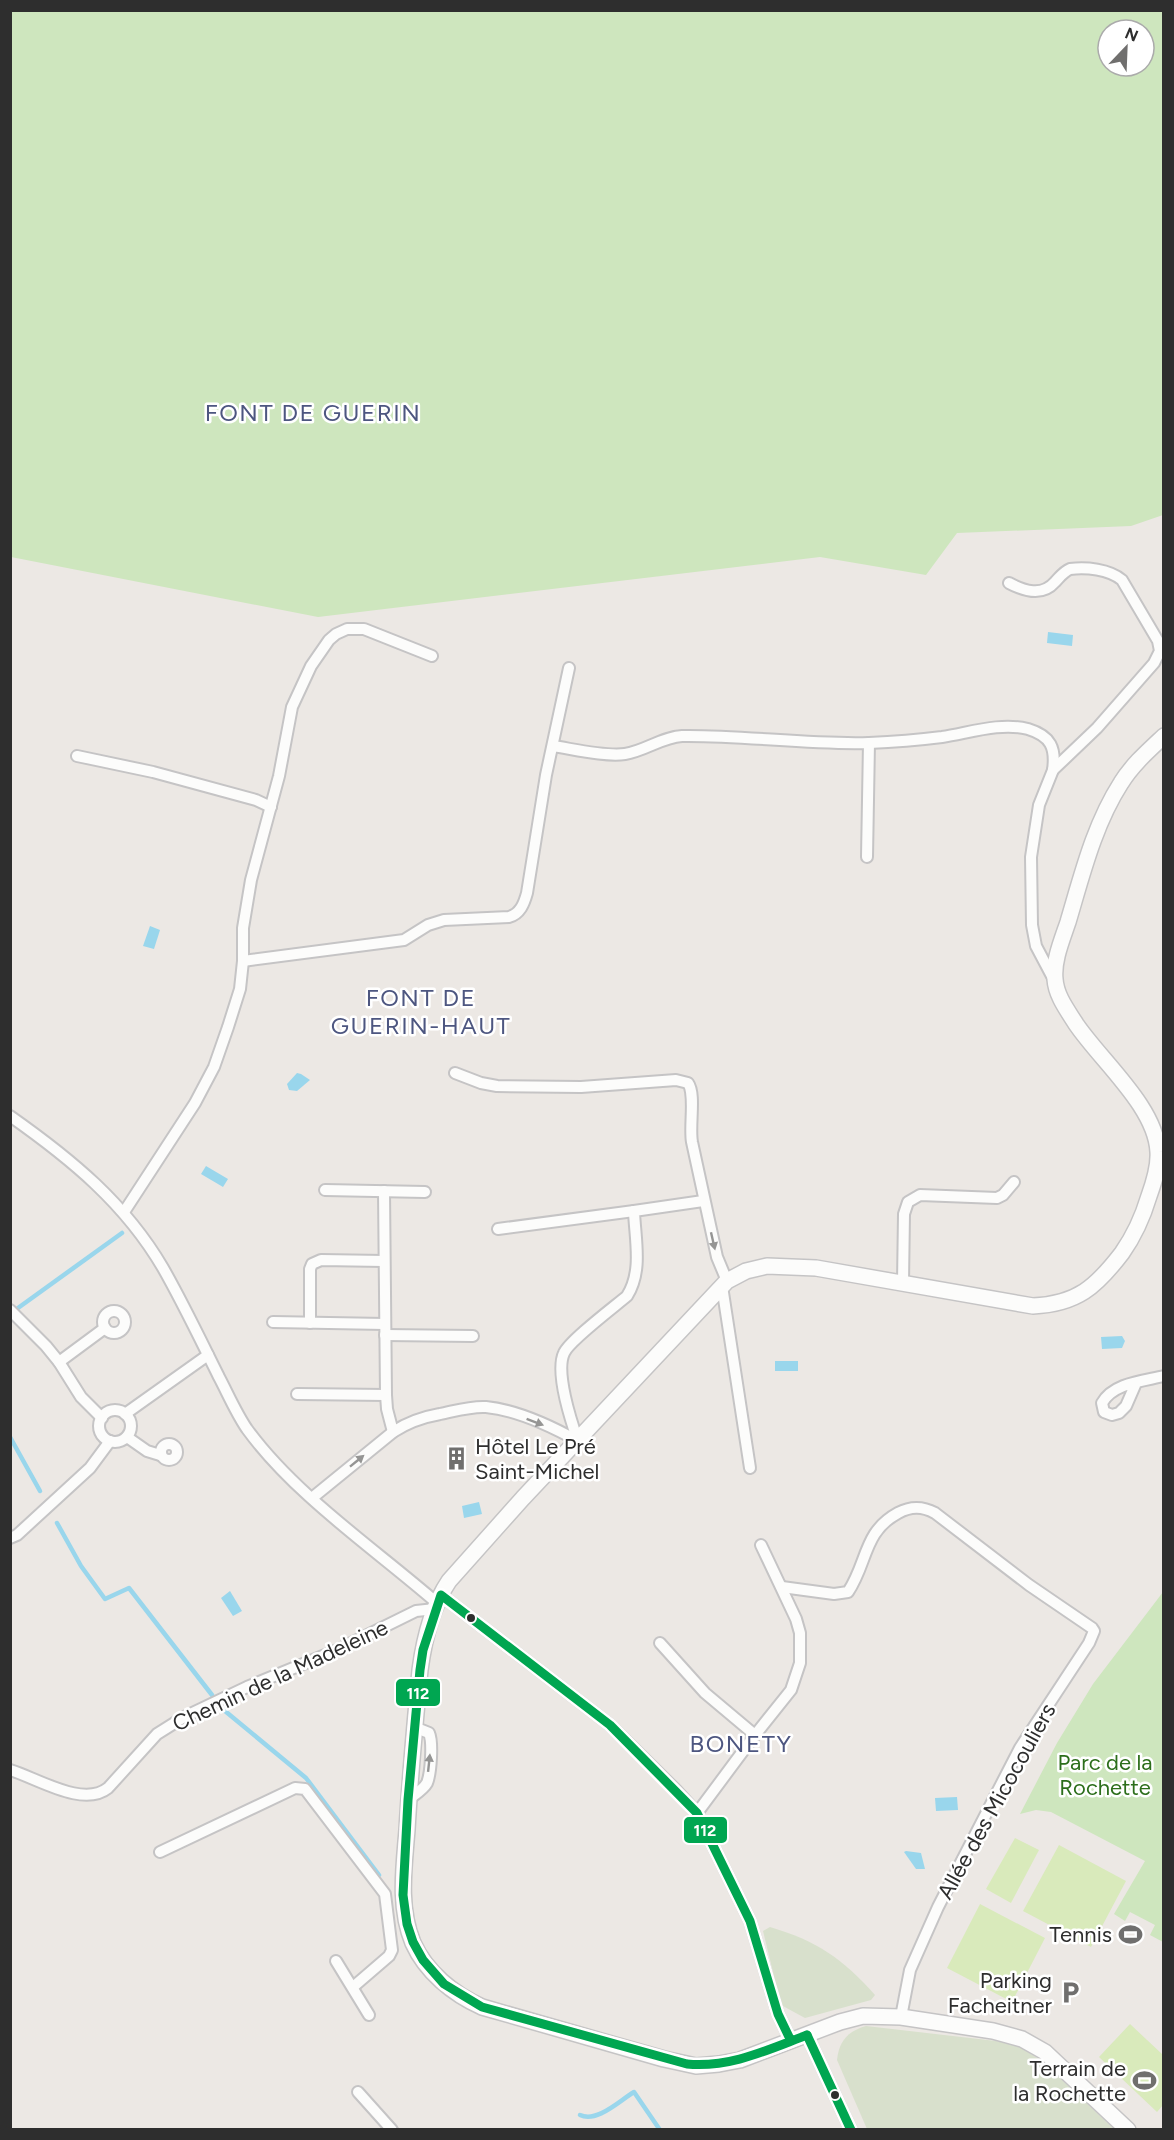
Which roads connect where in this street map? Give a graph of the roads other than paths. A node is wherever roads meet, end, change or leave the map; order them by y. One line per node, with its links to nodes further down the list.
1 (1009, 583): 2 (street)
2 (1161, 639): 9 (street)
3 (432, 656): 10 (street)
4 (569, 668): 7 (street)
5 (1164, 736): 13 (street)
6 (869, 743): 7 (street); 9 (street); 11 (street)
7 (553, 746): 12 (street)
8 (76, 756): 10 (street)
9 (1053, 770): 13 (street)
10 (271, 807): 12 (street)
11 (867, 857)
12 (243, 961): 22 (street)
13 (1054, 980): 25 (street)
14 (455, 1073): 20 (street)
15 (10, 1116): 22 (street)
16 (1014, 1182): 25 (street)
17 (325, 1190): 18 (street)
18 (384, 1191): 19 (street); 24 (street)
19 (425, 1192)
20 (704, 1200): 21 (street); 26 (street, one-way to 26)
21 (634, 1211): 23 (street); 40 (street)
22 (124, 1212): 33 (street)
23 (498, 1229)
24 (384, 1261): 29 (street); 31 (street)
25 (903, 1282): 26 (street)
26 (724, 1283): 46 (street); 48 (street)
27 (10, 1310): 34 (street)
28 (273, 1322): 29 (street)
29 (310, 1323): 31 (street)
30 (105, 1328): 34 (street)
31 (385, 1329): 32 (street); 38 (street)
32 (473, 1336)
33 (208, 1355): 39 (street); 49 (street)
34 (59, 1362): 41 (street)
35 (1164, 1376): 36 (street)
36 (1136, 1383)
37 (297, 1394): 38 (street)
38 (386, 1395): 43 (street)
39 (125, 1414): 41 (street); 44 (street)
40 (569, 1417): 42 (street); 46 (street)
41 (102, 1418): 45 (street)
42 (560, 1431): 43 (street, one-way to 42); 46 (street)
43 (393, 1432): 49 (street, one-way to 43)
44 (127, 1437): 45 (street); 47 (street)
45 (110, 1441): 50 (street)
46 (578, 1441): 53 (street)
47 (160, 1455)
48 (750, 1468)
49 (312, 1498): 53 (street)
50 (10, 1538)
51 (761, 1545): 52 (street)
52 (782, 1587): 55 (street); 66 (street, Allée des Micocouliers)
53 (438, 1602): 58 (street, Chemin de la Madeleine); 59 (street); 62 (street)
54 (660, 1643): 55 (street)
55 (755, 1735): 59 (street)
56 (10, 1761): 58 (street)
57 (10, 1770): 58 (street, Chemin de la Madeleine)
58 (29, 1776)
59 (697, 1813): 68 (street)
60 (160, 1852): 61 (street)
61 (385, 1894): 62 (street); 64 (street)
62 (403, 1895): 68 (street)
63 (336, 1961): 64 (street)
64 (353, 1987): 65 (street)
65 (369, 2015)
66 (901, 2017): 67 (street); 72 (street)
67 (807, 2035): 68 (street); 71 (street)
68 (791, 2041)
69 (358, 2092): 70 (street)
70 (392, 2130)
71 (851, 2130)
72 (1128, 2130)

